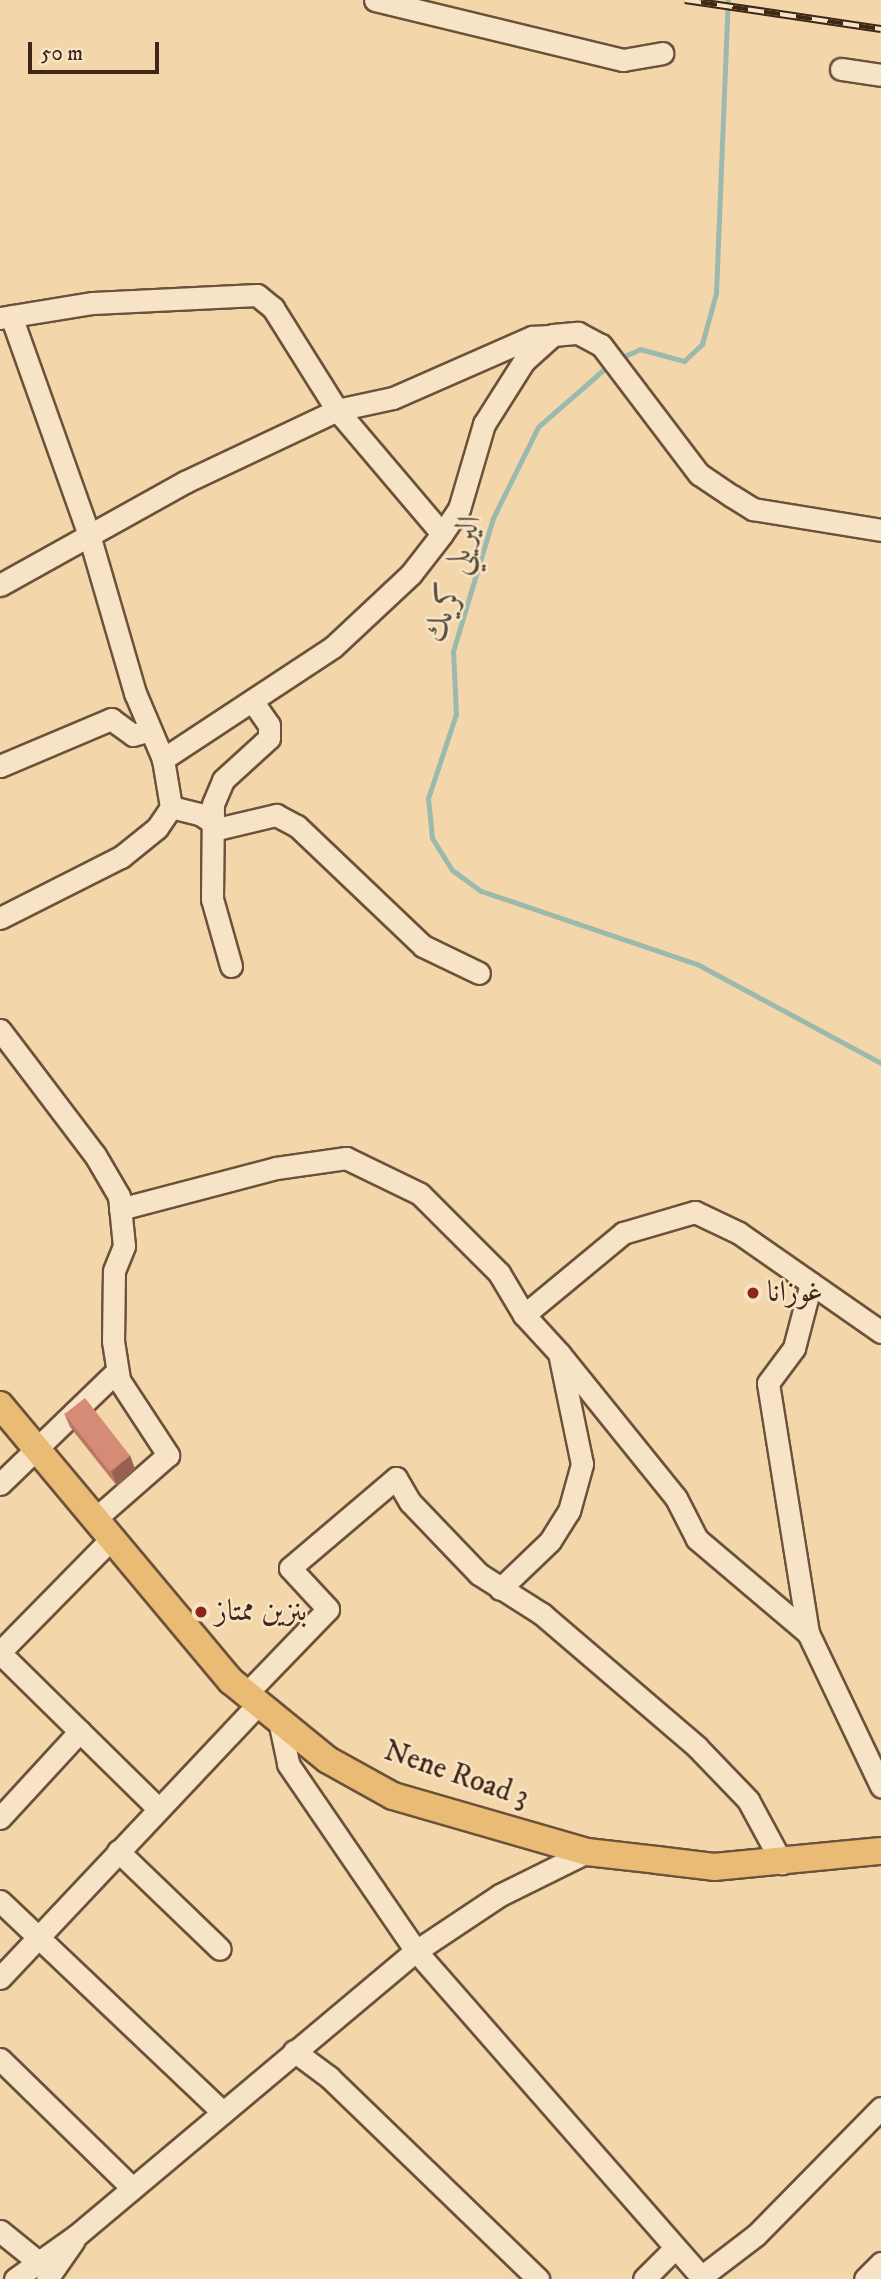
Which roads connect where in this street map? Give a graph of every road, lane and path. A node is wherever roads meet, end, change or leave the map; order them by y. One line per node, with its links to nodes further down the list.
1 (375, 0): 2 (street)
2 (662, 53)
3 (842, 69): 4 (street)
4 (881, 75)
5 (5, 317): 7 (street); 10 (street)
6 (553, 335): 7 (street); 8 (street); 9 (street)
7 (337, 410): 9 (street); 10 (street)
8 (881, 530)
9 (442, 534): 12 (street)
10 (89, 535): 11 (street); 13 (street)
11 (0, 585)
12 (253, 702): 14 (street); 17 (street)
13 (150, 730): 14 (street); 15 (street)
14 (163, 759): 16 (street)
15 (0, 766)
16 (171, 807): 17 (street); 18 (street)
17 (214, 823): 19 (street); 20 (street)
18 (0, 918)
19 (231, 966)
20 (479, 973)
21 (0, 1030): 22 (street)
22 (120, 1209): 24 (street); 27 (street)
23 (811, 1283): 24 (street); 25 (street); 33 (street)
24 (524, 1315): 26 (street)
25 (881, 1332)
26 (559, 1353): 32 (street); 33 (street)
27 (117, 1371): 29 (street); 31 (street)
28 (0, 1405): 29 (main road, Nene Road 3)
29 (35, 1446): 30 (street); 31 (main road, Nene Road 3)
30 (0, 1484)
31 (104, 1528): 34 (street); 35 (main road, Nene Road 3)
32 (500, 1589): 35 (street); 44 (street)
33 (808, 1633): 38 (street)
34 (0, 1653): 37 (street)
35 (252, 1700): 36 (main road, Nene Road 3); 39 (street)
36 (280, 1724): 43 (main road, Nene Road 3); 48 (street)
37 (80, 1731): 39 (street); 40 (street)
38 (881, 1786)
39 (158, 1808): 41 (street)
40 (0, 1818)
41 (118, 1851): 46 (street); 47 (street)
42 (881, 1851): 44 (main road, Nene Road 3)
43 (587, 1852): 44 (main road, Nene Road 3); 48 (street)
44 (782, 1863)
45 (0, 1901): 46 (street)
46 (38, 1937): 49 (street); 53 (street)
47 (220, 1949)
48 (416, 1951): 50 (street); 57 (street)
49 (0, 1978)
50 (294, 2051): 53 (street); 63 (street)
51 (0, 2059): 54 (street)
52 (881, 2108): 60 (street)
53 (221, 2111): 54 (street)
54 (132, 2188): 56 (street)
55 (0, 2231): 58 (street)
56 (77, 2235): 58 (street); 62 (street)
57 (675, 2248): 60 (street); 64 (street)
58 (36, 2260): 61 (street)
59 (881, 2263): 65 (street)
60 (702, 2278)
61 (15, 2279)
62 (47, 2279)
63 (538, 2279)
64 (644, 2279)
65 (865, 2279)

